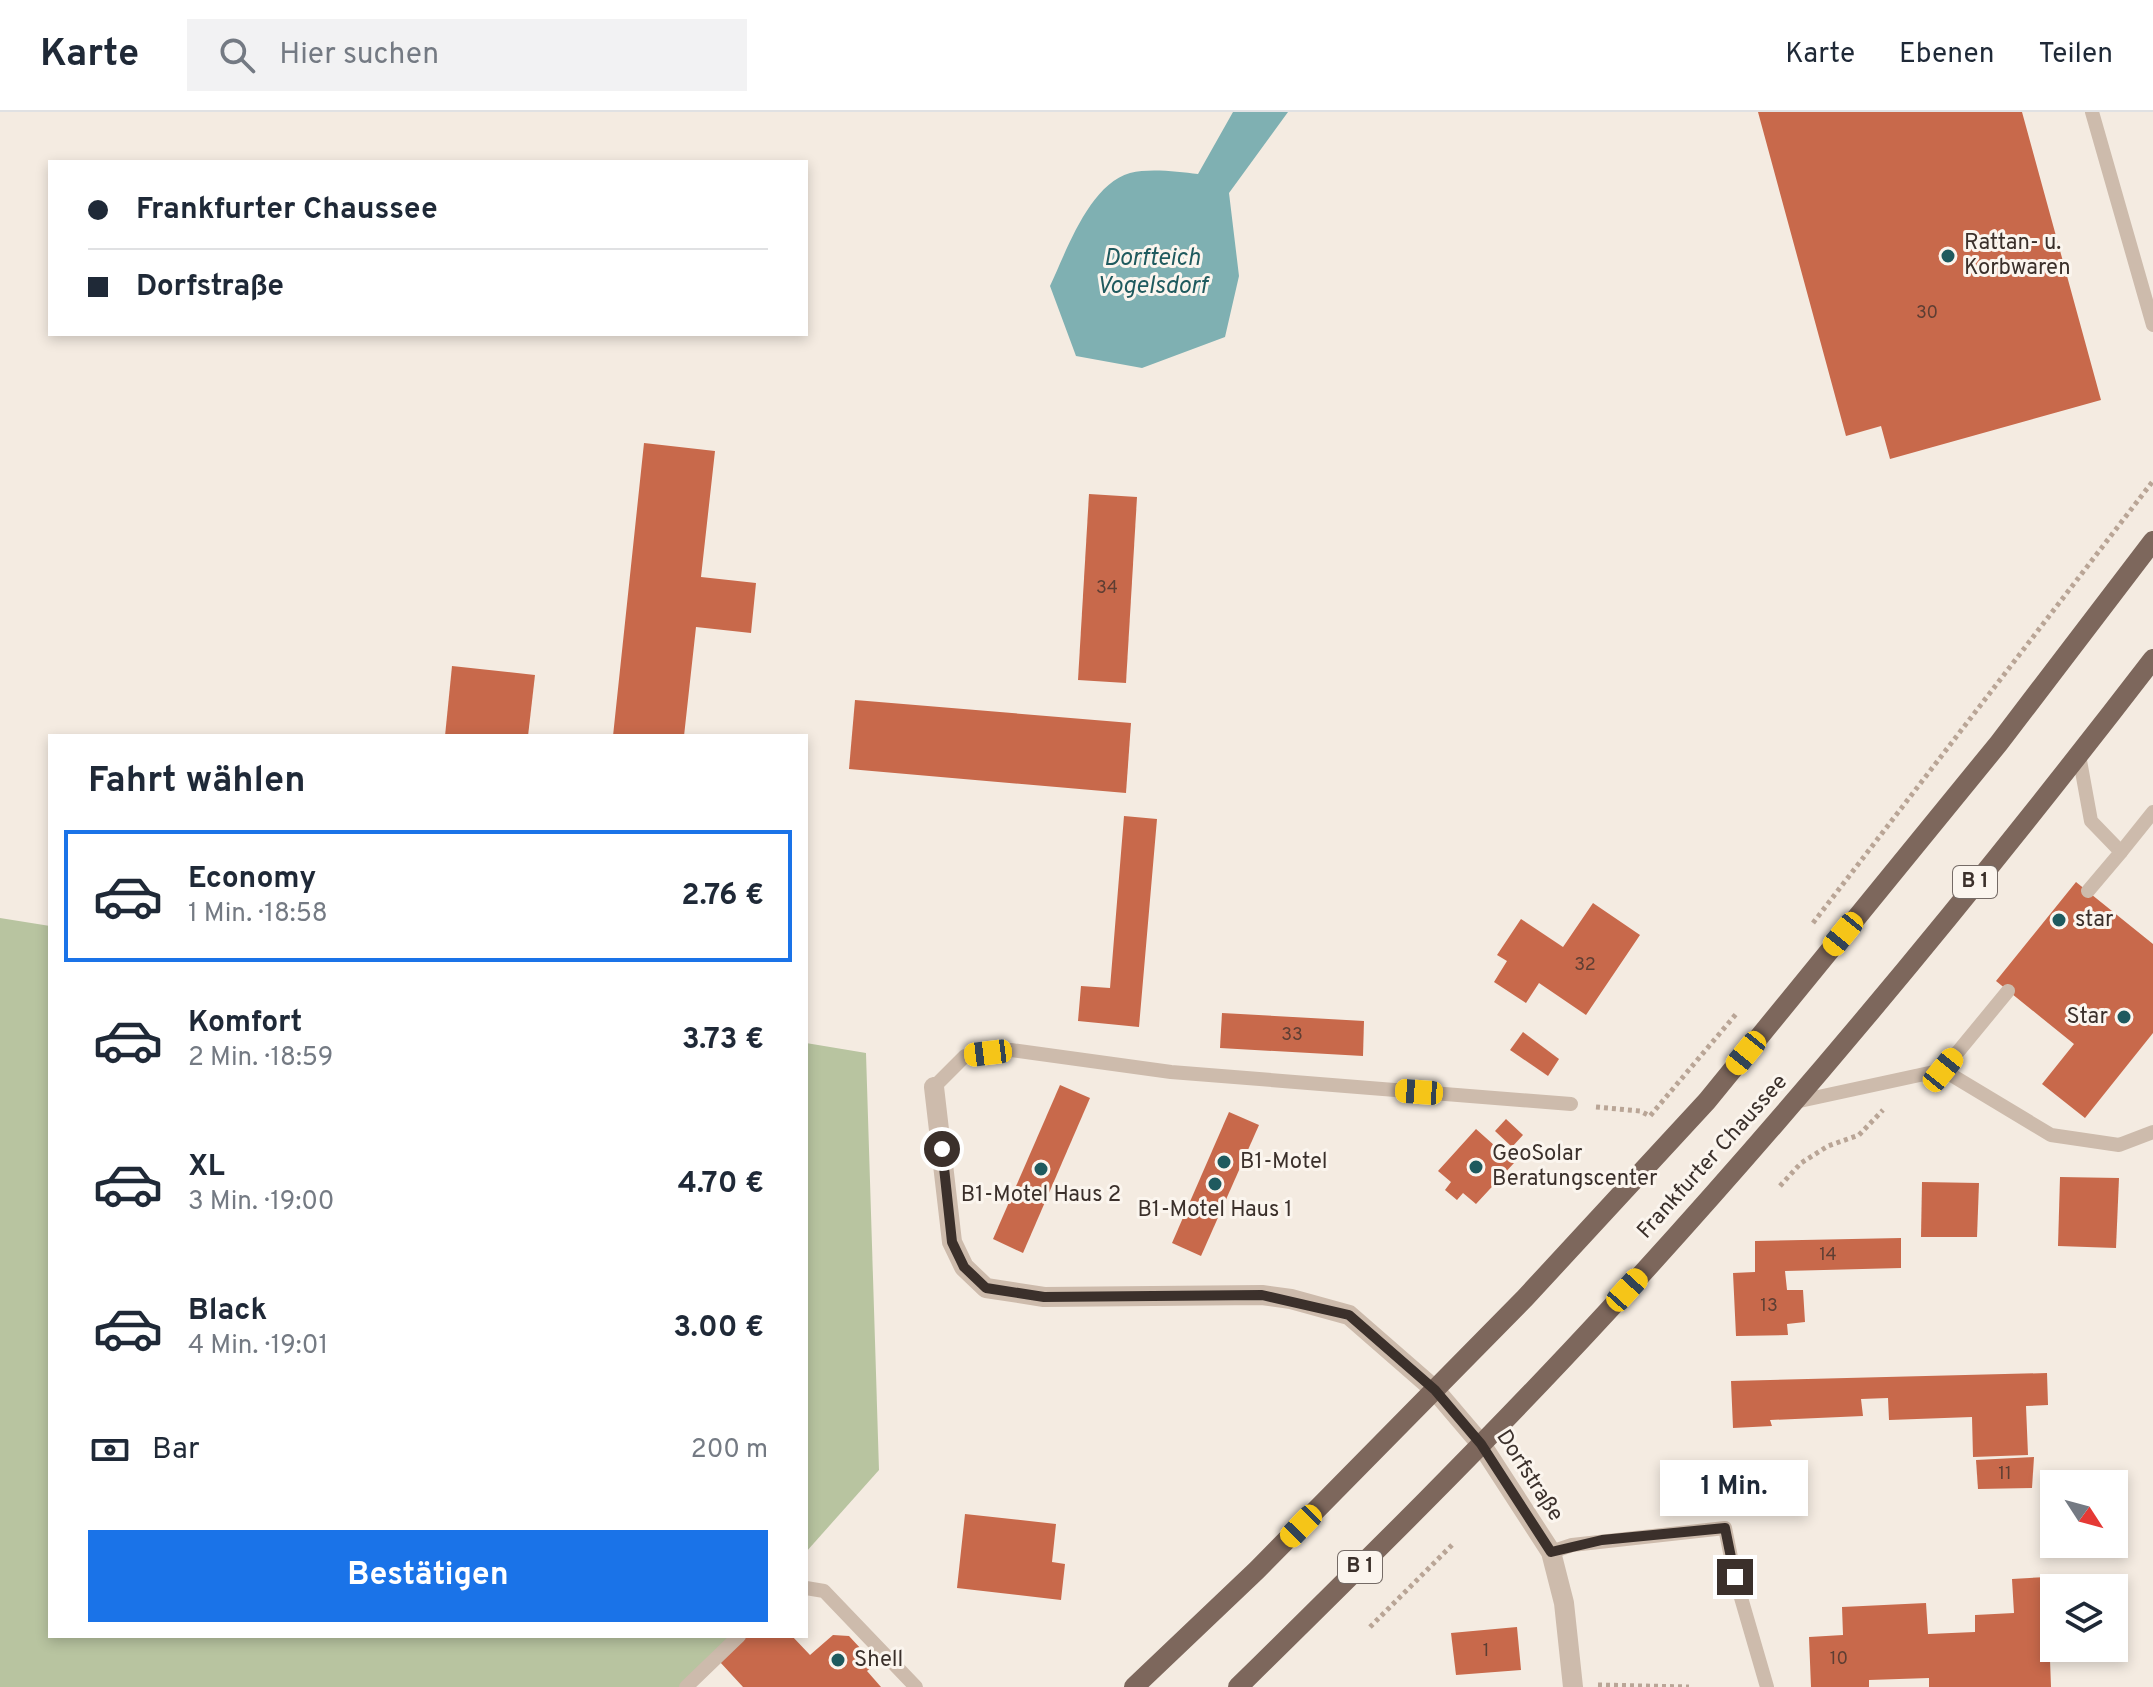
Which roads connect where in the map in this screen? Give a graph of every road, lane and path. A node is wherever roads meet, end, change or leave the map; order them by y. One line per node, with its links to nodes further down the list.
1 (2092, 112): 2 (lane)
2 (2153, 325)
3 (2153, 481): 10 (path)
4 (2153, 541): 20 (main road, Frankfurter Chaussee)
5 (2153, 659): 6 (main road, Frankfurter Chaussee / B 1)
6 (2079, 755): 8 (lane); 16 (main road, Frankfurter Chaussee / B 1)
7 (2153, 812): 8 (lane)
8 (2121, 852): 9 (lane)
9 (2088, 891)
10 (1811, 928)
11 (2008, 991): 13 (lane)
12 (1740, 1010): 17 (path)
13 (1943, 1070): 14 (lane); 18 (lane)
14 (1908, 1078): 16 (lane); 19 (path)
15 (934, 1087): 17 (lane); 20 (street)
16 (1795, 1102): 21 (main road, Frankfurter Chaussee / B 1)
17 (1571, 1104)
18 (2153, 1132)
19 (1780, 1186)
20 (1435, 1390): 21 (street, Dorfstraße); 31 (main road, Frankfurter Chaussee)
21 (1481, 1444): 23 (street, Dorfstraße); 32 (main road, Frankfurter Chaussee / B 1)
22 (1452, 1545): 25 (path)
23 (1551, 1552): 27 (street, Dorfstraße); 34 (lane, Dorfstraße)
24 (808, 1588): 30 (lane)
25 (1370, 1627)
26 (737, 1638): 29 (lane)
27 (1573, 1686): 28 (path)
28 (1620, 1686): 33 (path)
29 (686, 1687)
30 (916, 1687)
31 (1134, 1687)
32 (1238, 1687)
33 (1689, 1687)
34 (1767, 1687)

